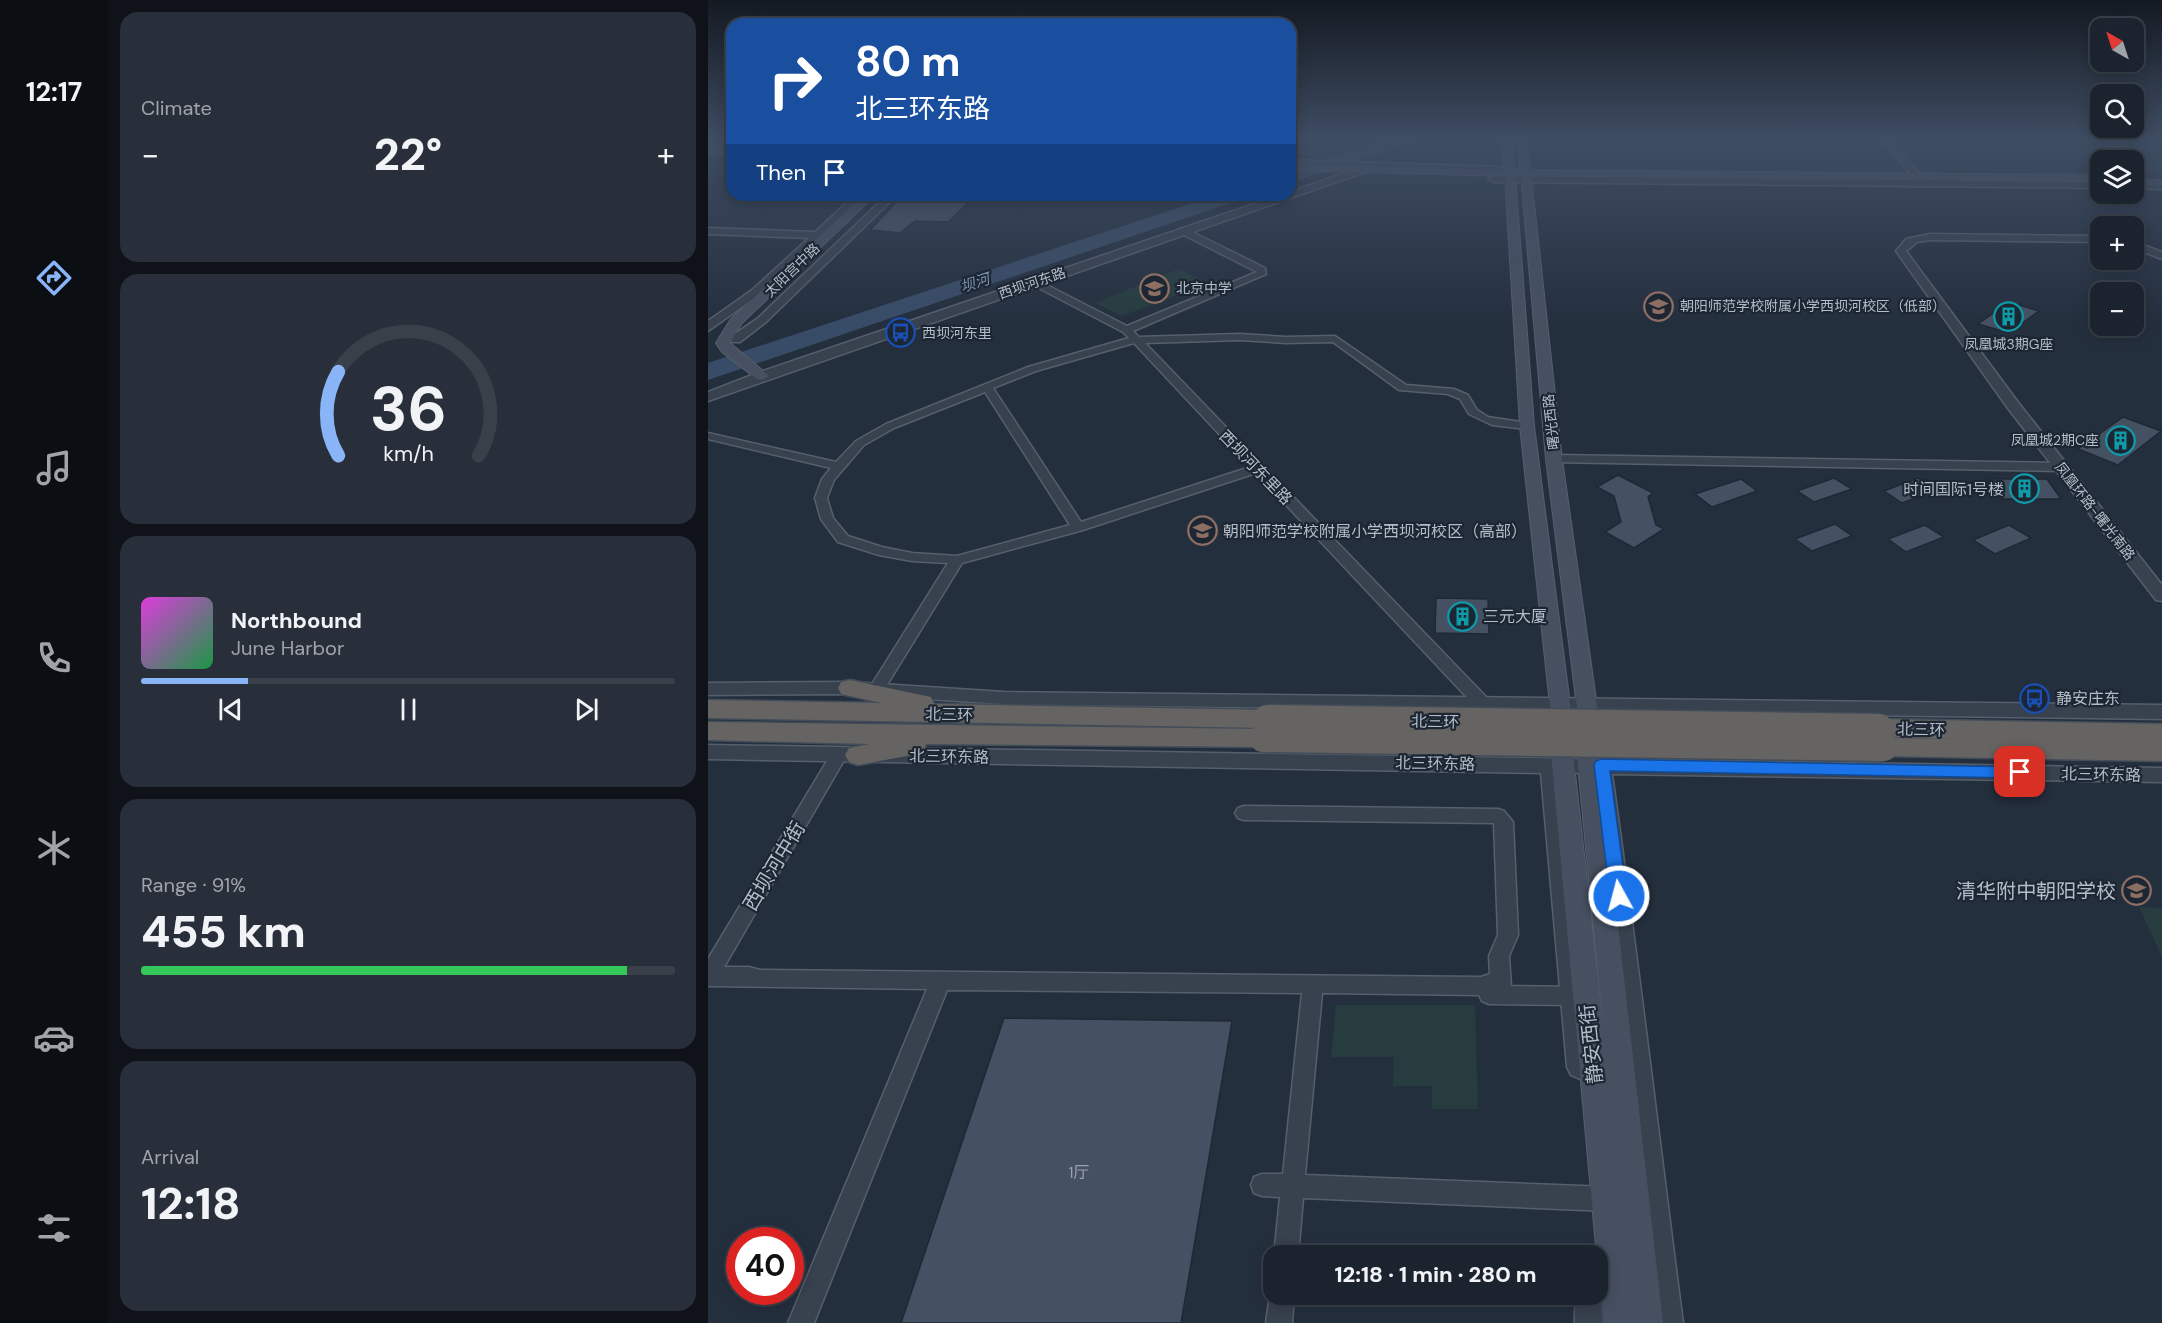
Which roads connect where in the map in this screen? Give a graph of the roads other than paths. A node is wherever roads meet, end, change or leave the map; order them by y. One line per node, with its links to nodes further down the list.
1 (1519, 200): 23 (main road, 曙光西路)
2 (1521, 200): 25 (main road, 曙光西路)
3 (854, 201): 10 (street, 太阳宫中路)
4 (869, 201): 9 (main road, 太阳宫中路)
5 (880, 201): 9 (street, 太阳宫中路)
6 (1272, 201): 8 (street, 西坝河东路)
7 (708, 231): 10 (street)
8 (1183, 231): 15 (street, 西坝河东路); 18 (street)
9 (840, 234): 12 (street); 16 (main road, 太阳宫中路); 19 (main road, 太阳宫中路)
10 (817, 235): 12 (street, 太阳宫中路)
11 (2090, 239): 27 (street, 凤凰环路-曙光南路)
12 (807, 245): 17 (street, 太阳宫中路)
13 (2144, 248): 14 (street)
14 (2162, 255)
15 (1034, 282): 18 (street, 西坝河东里路); 20 (street, 西坝河东路)
16 (751, 308): 17 (street); 19 (main road, 太阳宫中路)
17 (708, 329)
18 (1131, 335): 21 (street); 23 (street); 28 (street, 西坝河东里路)
19 (734, 345): 20 (main road)
20 (766, 372): 22 (street, 西坝河东路)
21 (987, 387): 26 (street); 29 (street)
22 (708, 397)
23 (1527, 426): 38 (main road, 曙光西路)
24 (708, 436): 26 (street)
25 (1554, 459): 27 (street); 39 (main road, 曙光西路)
26 (837, 466): 30 (street)
27 (2061, 467): 31 (street, 凤凰环路-曙光南路)
28 (1258, 468): 29 (street); 37 (street, 西坝河东里路)
29 (1078, 527): 30 (street)
30 (957, 560): 34 (street)
31 (2155, 578): 32 (street, 凤凰环路-曙光南路)
32 (2162, 596)
33 (850, 688): 34 (street); 35 (street); 43 (highway)
34 (877, 689): 36 (street)
35 (708, 690)
36 (1431, 704): 37 (street); 50 (street)
37 (1483, 704): 38 (street)
38 (1560, 705): 39 (street); 51 (main road, 曙光西路)
39 (1587, 706): 40 (street); 51 (main road, 曙光西路)
40 (1722, 708): 42 (street); 52 (street)
41 (708, 710): 43 (highway, 北三环)
42 (2162, 712)
43 (979, 724): 44 (highway, 北三环); 46 (highway, 北三环, bridge); 49 (highway)
44 (708, 731)
45 (2162, 733): 46 (highway, 北三环)
46 (1882, 738): 47 (highway, 北三环)
47 (2162, 751)
48 (708, 752): 49 (street, 北三环东路)
49 (848, 755): 50 (street, 北三环东路); 55 (street, 西坝河中街)
50 (1426, 763): 51 (street, 北三环东路)
51 (1576, 765): 52 (street, 北三环东路); 58 (street); 60 (main road, 静安西街); 61 (main road, 静安西街)
52 (1736, 767): 53 (street, 北三环东路)
53 (2162, 775)
54 (1244, 813): 59 (street)
55 (708, 976): 56 (street)
56 (941, 981): 57 (street); 67 (street)
57 (1313, 984): 59 (street); 63 (street)
58 (1630, 984): 61 (street); 72 (street)
59 (1497, 990): 60 (street)
60 (1580, 996): 64 (main road, 静安西街)
61 (1617, 1032): 71 (main road, 静安西街)
62 (1262, 1185): 63 (street)
63 (1293, 1186): 64 (street); 65 (street)
64 (1600, 1199): 69 (street); 70 (main road, 静安西街)
65 (1287, 1245)
66 (1281, 1305): 68 (street)
67 (801, 1323)
68 (1279, 1323)
69 (1590, 1323)
70 (1619, 1323)
71 (1647, 1323)
72 (1668, 1323)

